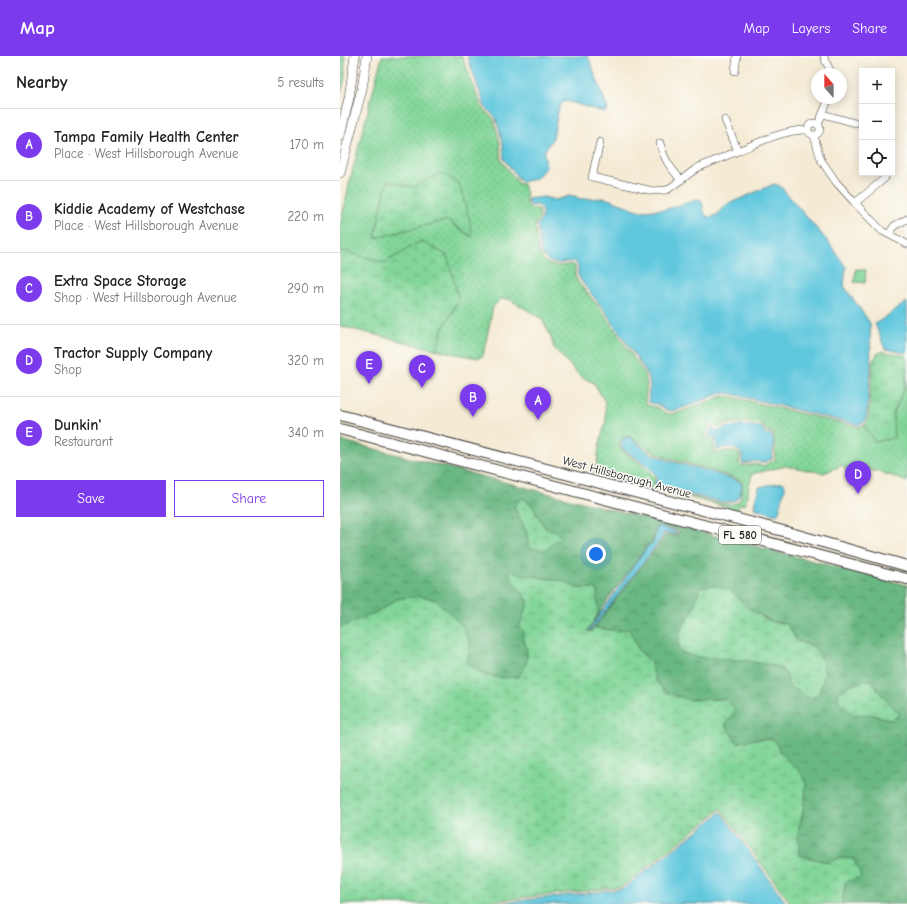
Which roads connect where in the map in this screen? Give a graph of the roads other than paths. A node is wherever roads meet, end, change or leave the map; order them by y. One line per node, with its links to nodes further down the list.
1 (354, 56): 13 (street)
2 (367, 56): 18 (street)
3 (737, 56): 6 (street)
4 (824, 56): 5 (street)
5 (829, 68)
6 (735, 71)
7 (827, 104): 8 (street)
8 (823, 114): 10 (street); 11 (street)
9 (725, 120): 17 (street)
10 (855, 124)
11 (818, 125): 12 (street); 14 (street)
12 (807, 130): 14 (street); 17 (street)
13 (340, 136)
14 (814, 136): 21 (street)
15 (600, 142): 20 (street)
16 (660, 143): 20 (street)
17 (738, 151): 20 (street)
18 (341, 167)
19 (885, 178): 21 (street)
20 (681, 180)
21 (855, 203): 23 (street)
22 (907, 219): 23 (street)
23 (889, 234): 24 (street)
24 (907, 244)
25 (340, 415): 27 (main road, West Hillsborough Avenue / FL 580)
26 (340, 429): 28 (main road, FL 580)
27 (907, 566)
28 (907, 579)

